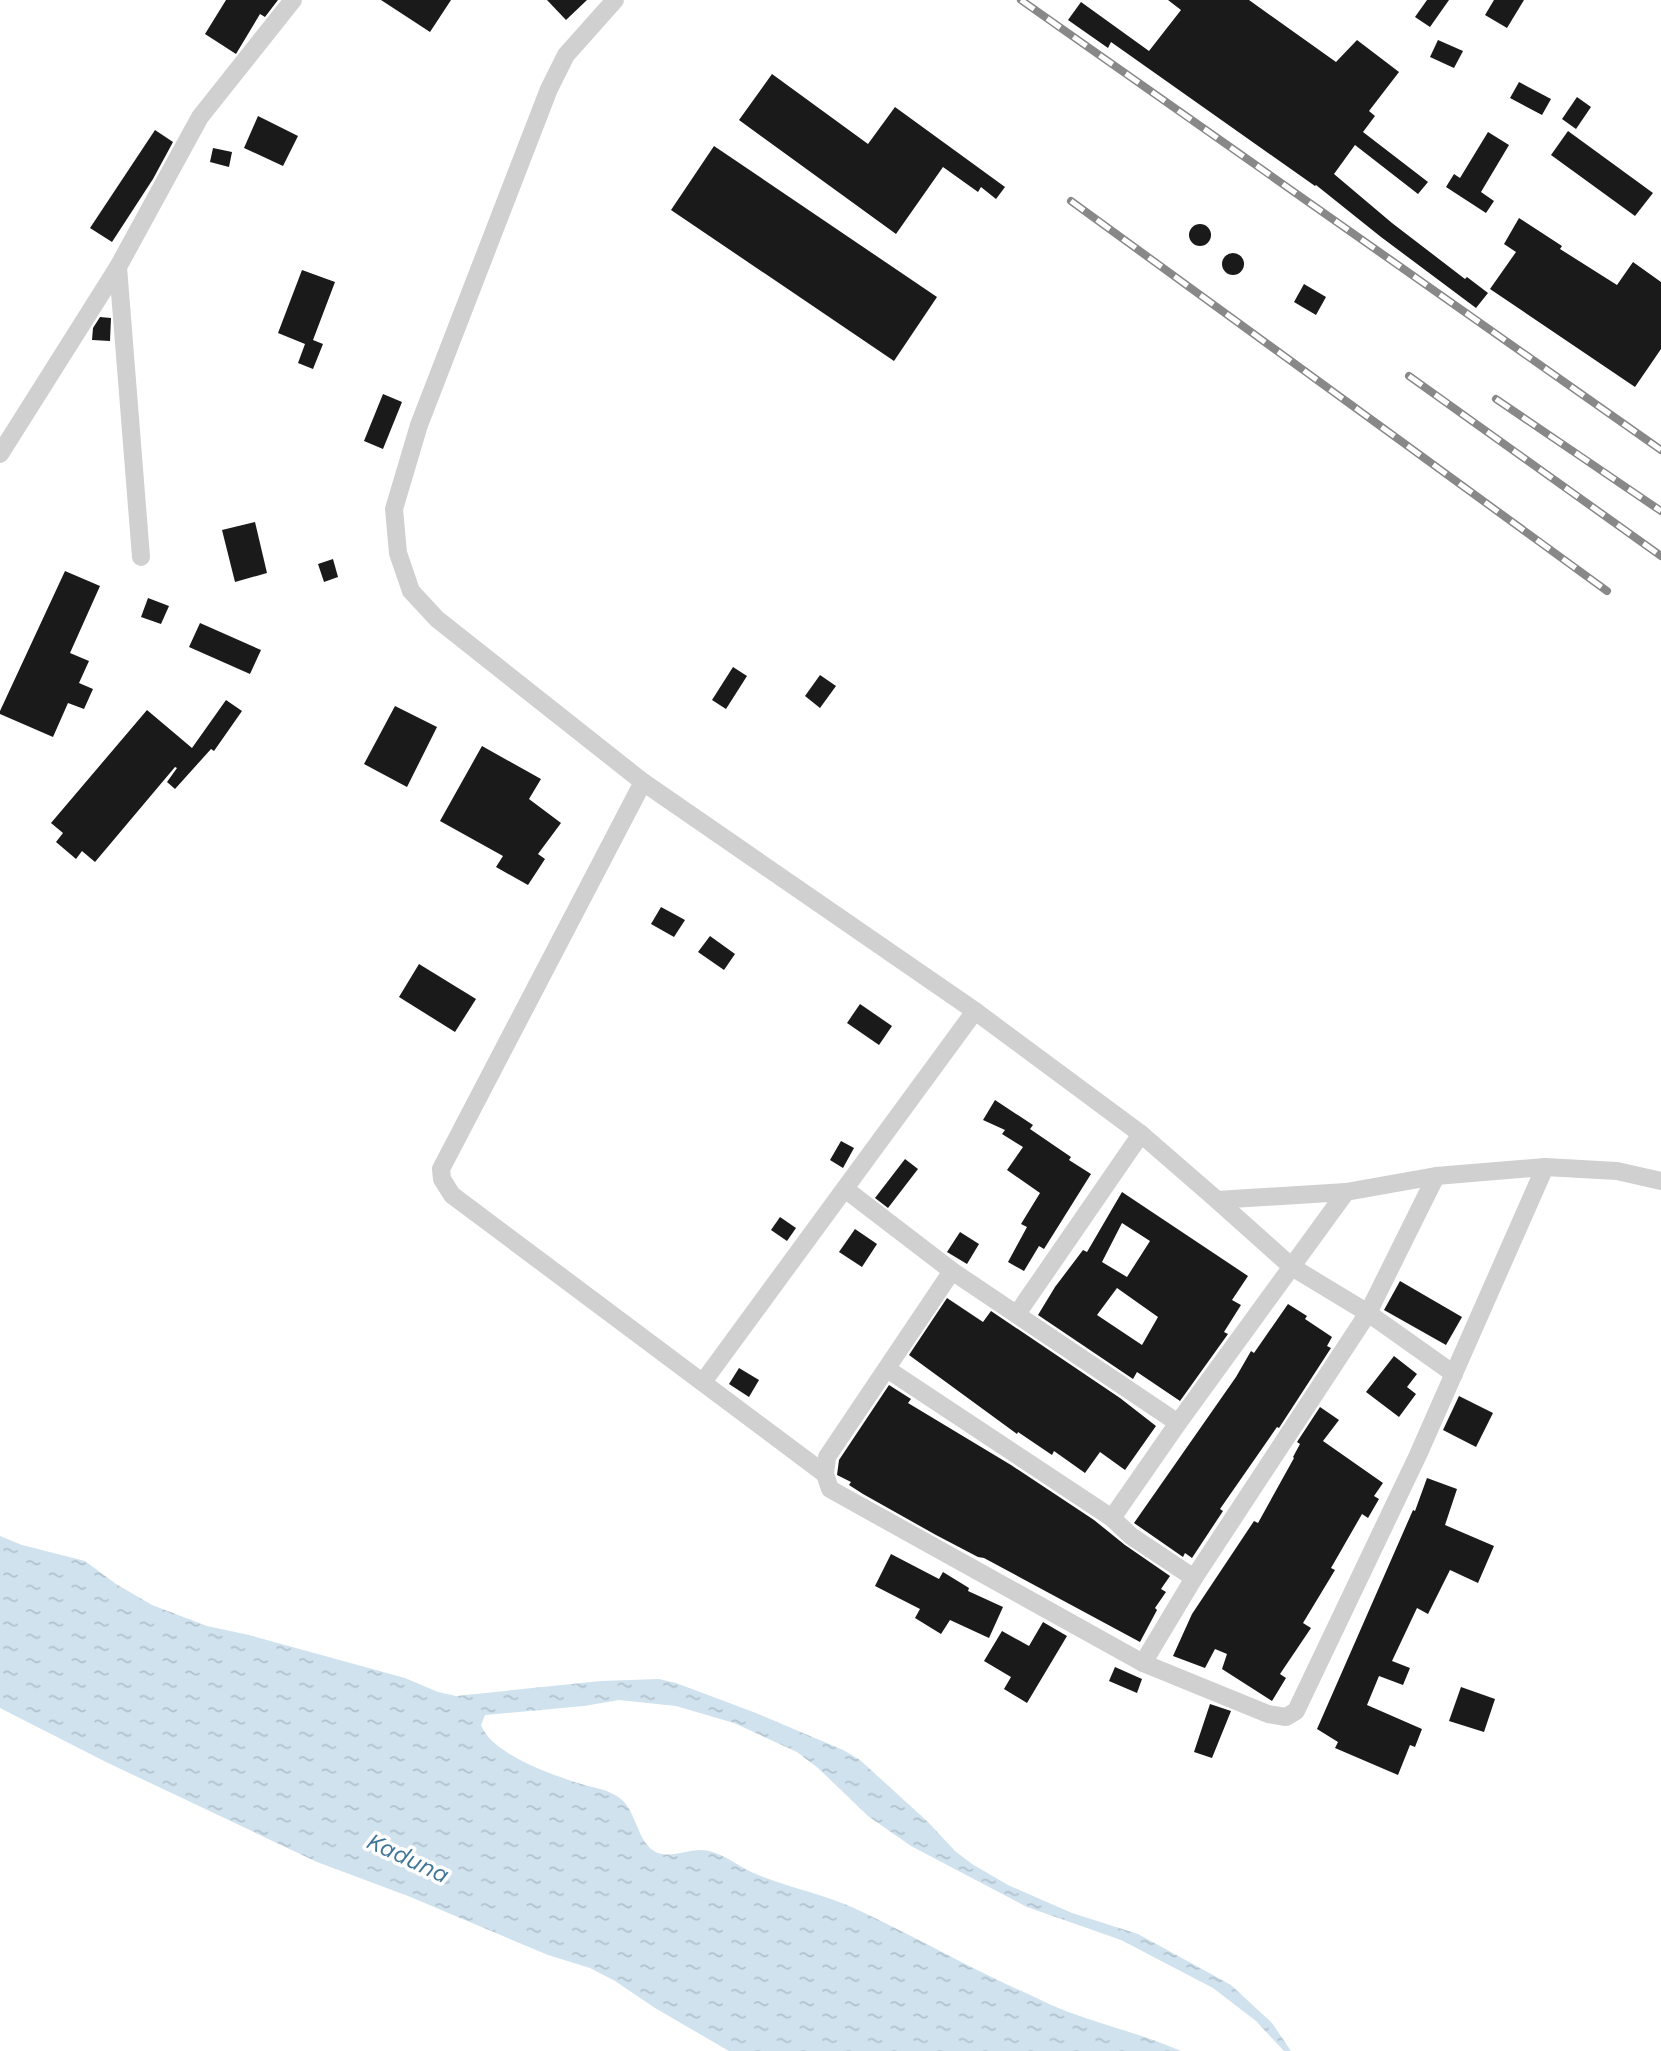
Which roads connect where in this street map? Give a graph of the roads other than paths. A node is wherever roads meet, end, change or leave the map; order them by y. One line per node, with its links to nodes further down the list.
1 (293, 0): 3 (street)
2 (615, 0): 6 (street)
3 (118, 267): 4 (street); 5 (street)
4 (0, 454)
5 (141, 557)
6 (643, 782): 7 (street); 21 (street)
7 (975, 1011): 8 (street); 12 (street)
8 (1141, 1134): 14 (street); 18 (street)
9 (1545, 1167): 10 (street); 11 (street); 20 (street)
10 (1436, 1176): 13 (street); 17 (street)
11 (1661, 1181)
12 (845, 1189): 16 (street); 21 (street)
13 (1346, 1192): 14 (street); 15 (street)
14 (1217, 1200): 15 (street)
15 (1292, 1267): 17 (street); 22 (street)
16 (952, 1271): 18 (street); 19 (street)
17 (1368, 1312): 20 (street); 25 (street)
18 (1017, 1314): 22 (street)
19 (887, 1369): 23 (street); 24 (street)
20 (1454, 1374): 26 (street)
21 (703, 1382): 23 (street)
22 (1178, 1423): 24 (street)
23 (825, 1474): 26 (street)
24 (1112, 1518): 25 (street)
25 (1195, 1578): 26 (street)
26 (1143, 1663)

